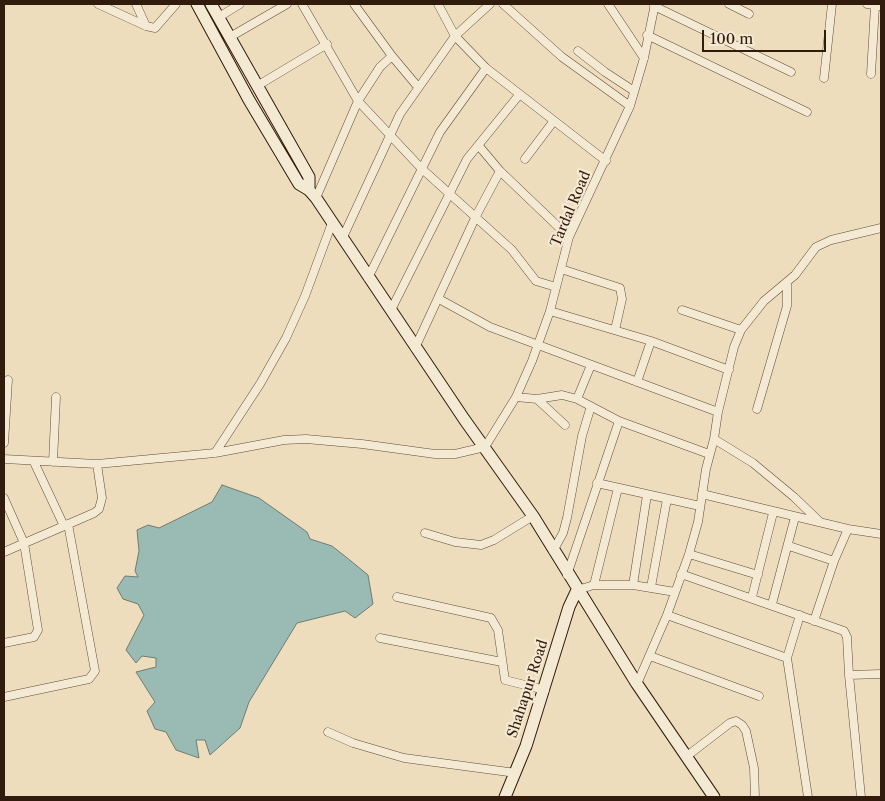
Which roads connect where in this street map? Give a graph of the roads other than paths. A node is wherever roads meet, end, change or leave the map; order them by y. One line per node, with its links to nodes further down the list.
1 (98, 4): 20 (street)
2 (136, 4): 20 (street)
3 (176, 4): 20 (street)
4 (197, 4): 47 (main road)
5 (211, 4): 19 (main road)
6 (240, 4): 19 (street)
7 (287, 4): 23 (street)
8 (302, 4): 24 (street)
9 (354, 4): 26 (street)
10 (438, 4): 22 (street)
11 (490, 4): 22 (street)
12 (503, 4): 37 (street)
13 (608, 4): 27 (street)
14 (729, 4): 18 (street)
15 (832, 4): 31 (street)
16 (655, 5): 21 (street, Tardal Road); 29 (street)
17 (875, 5): 30 (street)
18 (748, 14)
19 (219, 17): 23 (main road)
20 (146, 26)
21 (648, 35): 27 (street, Tardal Road); 38 (street)
22 (455, 36): 28 (street); 33 (street)
23 (230, 37): 32 (main road)
24 (327, 44): 32 (street); 36 (street)
25 (578, 51): 34 (street)
26 (392, 56): 33 (street); 36 (street)
27 (644, 58): 34 (street, Tardal Road)
28 (486, 68): 35 (street); 44 (street)
29 (791, 72)
30 (870, 74)
31 (824, 78)
32 (257, 86): 47 (main road)
33 (418, 86): 40 (street)
34 (634, 91): 37 (street, Tardal Road)
35 (519, 95): 39 (street); 41 (street)
36 (358, 101): 40 (street); 47 (street)
37 (630, 106): 43 (street, Tardal Road)
38 (807, 112)
39 (553, 122): 42 (street); 43 (street)
40 (389, 134): 44 (street); 51 (street)
41 (479, 146): 45 (street); 46 (street)
42 (525, 159)
43 (606, 162): 52 (street, Tardal Road)
44 (422, 168): 46 (street); 54 (street)
45 (500, 171): 48 (street); 52 (street)
46 (448, 193): 48 (street); 58 (street)
47 (313, 194): 49 (main road)
48 (476, 216): 56 (street); 57 (street)
49 (332, 223): 51 (main road); 82 (street)
50 (881, 228): 55 (street)
51 (342, 237): 54 (main road)
52 (569, 237): 53 (street, Tardal Road)
53 (561, 269): 56 (street, Tardal Road); 61 (street)
54 (368, 278): 58 (main road)
55 (787, 284): 62 (street); 75 (street)
56 (556, 287): 60 (street, Tardal Road)
57 (439, 299): 64 (street); 65 (street)
58 (391, 310): 65 (main road)
59 (682, 310): 62 (street)
60 (550, 311): 61 (street); 64 (street, Tardal Road)
61 (614, 330): 63 (street)
62 (741, 330): 67 (street)
63 (651, 341): 67 (street); 69 (street)
64 (538, 346): 66 (street); 71 (street, Tardal Road)
65 (415, 348): 81 (main road)
66 (591, 365): 69 (street); 73 (street)
67 (729, 370): 76 (street)
68 (8, 380): 80 (street)
69 (637, 382): 76 (street)
70 (56, 397): 86 (street)
71 (516, 397): 72 (street); 81 (street, Tardal Road)
72 (537, 399): 73 (street); 78 (street)
73 (577, 399): 74 (street)
74 (591, 406): 77 (street); 105 (street)
75 (757, 409)
76 (718, 412): 79 (street)
77 (620, 421): 83 (street); 88 (street)
78 (565, 425)
79 (714, 439): 83 (street); 98 (street)
80 (4, 443)
81 (485, 447): 82 (street); 96 (main road)
82 (215, 453): 87 (street)
83 (709, 454): 90 (street)
84 (4, 459): 85 (street)
85 (34, 462): 86 (street); 99 (street)
86 (53, 462): 87 (street)
87 (97, 464): 99 (street)
88 (597, 483): 89 (street); 110 (street)
89 (618, 488): 91 (street); 112 (street)
90 (702, 494): 94 (street); 95 (street)
91 (648, 495): 93 (street); 113 (street)
92 (4, 498): 103 (street)
93 (667, 499): 94 (street); 114 (street)
94 (700, 506): 107 (street)
95 (773, 513): 97 (street); 111 (street)
96 (533, 516): 101 (street); 105 (main road)
97 (795, 517): 98 (street); 104 (street)
98 (820, 522): 100 (street)
99 (66, 525): 103 (street); 133 (street)
100 (848, 529): 102 (street); 108 (street)
101 (425, 533)
102 (881, 534)
103 (24, 543): 106 (street); 124 (street)
104 (789, 546): 108 (street); 119 (street)
105 (553, 551): 110 (main road)
106 (4, 552)
107 (689, 554): 109 (street); 111 (street)
108 (834, 561): 122 (street)
109 (681, 574): 116 (street); 118 (street)
110 (567, 575): 115 (main road)
111 (758, 575): 118 (street)
112 (594, 585): 113 (street); 115 (street)
113 (633, 585): 114 (street)
114 (651, 587): 116 (street)
115 (577, 590): 130 (main road); 131 (main road, Shahapur Road)
116 (674, 592): 120 (street)
117 (397, 597): 127 (street)
118 (752, 597): 119 (street)
119 (772, 604): 121 (street)
120 (667, 615): 125 (street); 126 (street)
121 (800, 615): 122 (street); 126 (street)
122 (814, 620): 129 (street)
123 (380, 638): 127 (street)
124 (4, 643)
125 (650, 656): 130 (street); 132 (street)
126 (787, 658): 140 (street)
127 (502, 662): 131 (street)
128 (881, 674): 129 (street)
129 (849, 675): 141 (street)
130 (637, 684): 135 (main road)
131 (545, 690): 136 (main road, Shahapur Road)
132 (760, 696)
133 (4, 698)
134 (328, 732): 136 (street)
135 (687, 756): 138 (main road); 139 (street)
136 (516, 774): 137 (main road, Shahapur Road)
137 (505, 797)
138 (714, 797)
139 (756, 797)
140 (808, 797)
141 (861, 797)

